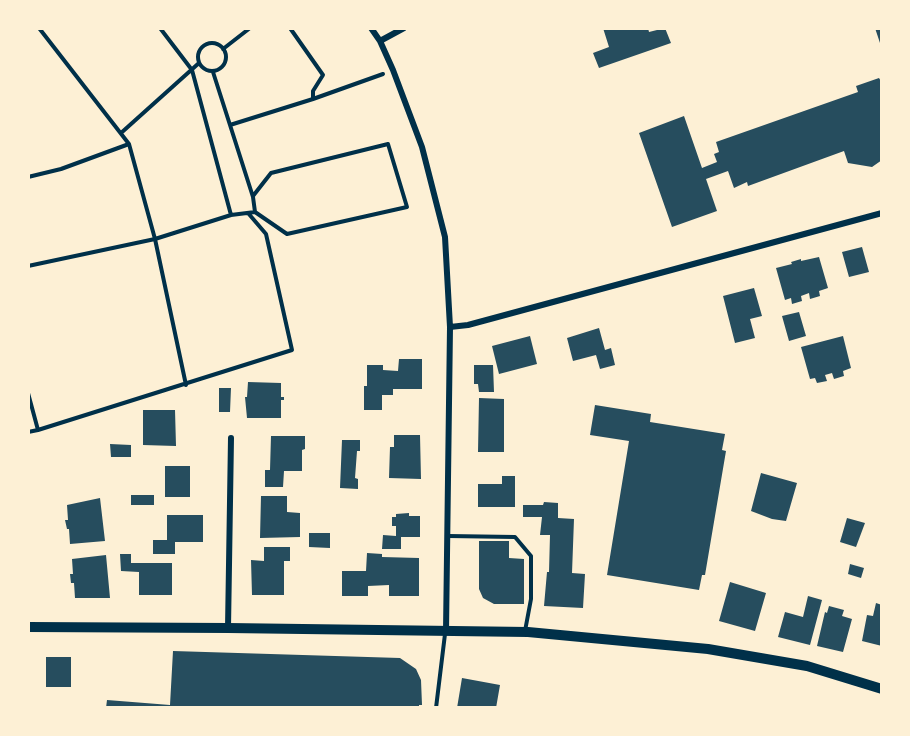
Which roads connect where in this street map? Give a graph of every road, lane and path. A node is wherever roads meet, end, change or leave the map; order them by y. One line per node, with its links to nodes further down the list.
1 (39, 28): 15 (path)
2 (160, 28): 10 (path)
3 (250, 28): 8 (path)
4 (291, 28): 13 (path)
5 (371, 28): 7 (street)
6 (404, 28): 7 (street)
7 (380, 41): 11 (street)
8 (224, 49): 9 (path); 12 (path)
9 (200, 63): 10 (path); 12 (path)
10 (192, 70): 15 (path); 22 (path)
11 (393, 70): 13 (path); 25 (street)
12 (213, 72): 14 (path)
13 (314, 99): 14 (path)
14 (230, 125): 18 (path)
15 (121, 133): 16 (path)
16 (129, 144): 17 (path); 23 (path)
17 (28, 177)
18 (253, 196): 19 (path); 19 (path)
19 (255, 212): 20 (path)
20 (248, 213): 22 (path); 26 (path)
21 (882, 213): 25 (street)
22 (231, 215): 23 (path)
23 (155, 239): 24 (path); 26 (path)
24 (28, 266)
25 (450, 327): 31 (street)
26 (186, 385): 28 (path)
27 (28, 393): 28 (path)
28 (38, 430): 29 (path)
29 (28, 432)
30 (231, 438): 33 (street)
31 (448, 536): 34 (street); 35 (lane)
32 (28, 627): 33 (street)
33 (228, 628): 34 (street)
34 (446, 631): 35 (street); 37 (lane)
35 (524, 632): 36 (street)
36 (882, 689)
37 (436, 708)

